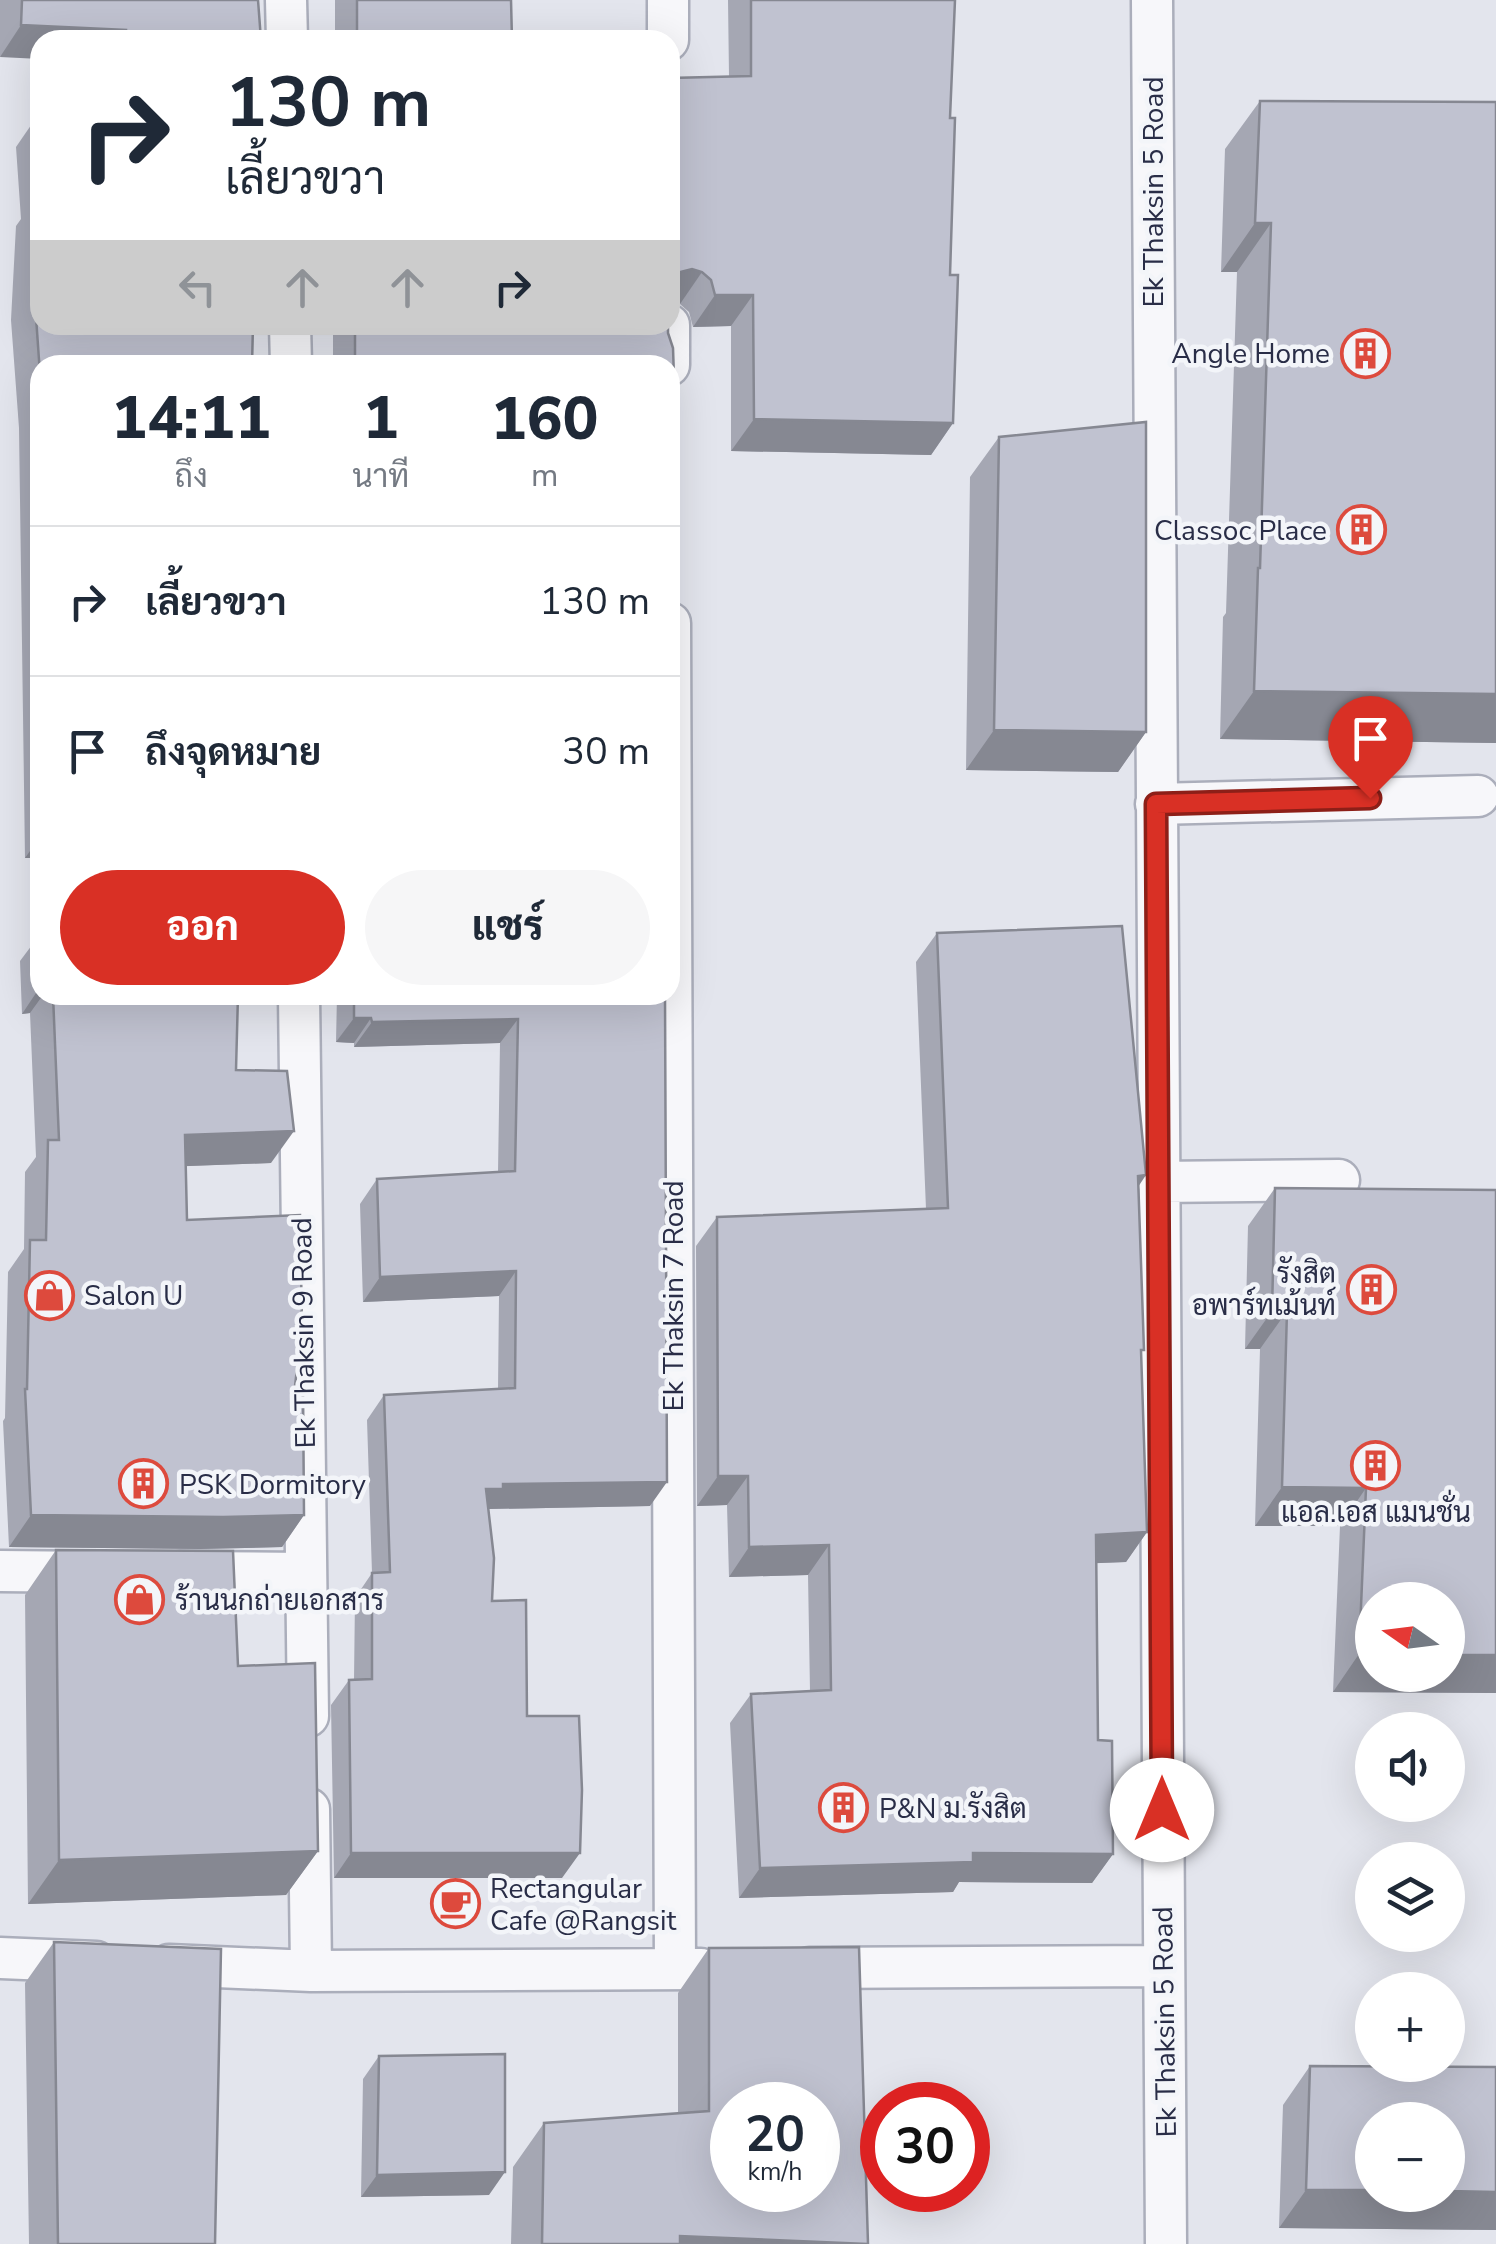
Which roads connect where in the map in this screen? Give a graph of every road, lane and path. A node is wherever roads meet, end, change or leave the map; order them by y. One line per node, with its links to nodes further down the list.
1 (286, 0): 4 (street)
2 (668, 0): 5 (street)
3 (1152, 0): 7 (street, Ek Thaksin 5 Road)
4 (287, 30)
5 (668, 30)
6 (1478, 796): 7 (street)
7 (1156, 804): 11 (street, Ek Thaksin 5 Road)
8 (299, 1005): 13 (street, Ek Thaksin 9 Road)
9 (671, 1005): 16 (street, Ek Thaksin 7 Road)
10 (1340, 1180): 11 (street)
11 (1158, 1182): 15 (street, Ek Thaksin 5 Road)
12 (0, 1571): 13 (street)
13 (306, 1573): 17 (street, Ek Thaksin 9 Road)
14 (0, 1958): 17 (street)
15 (1163, 1966): 16 (street); 18 (street, Ek Thaksin 5 Road)
16 (675, 1969): 17 (street)
17 (311, 1972)
18 (1166, 2244)

